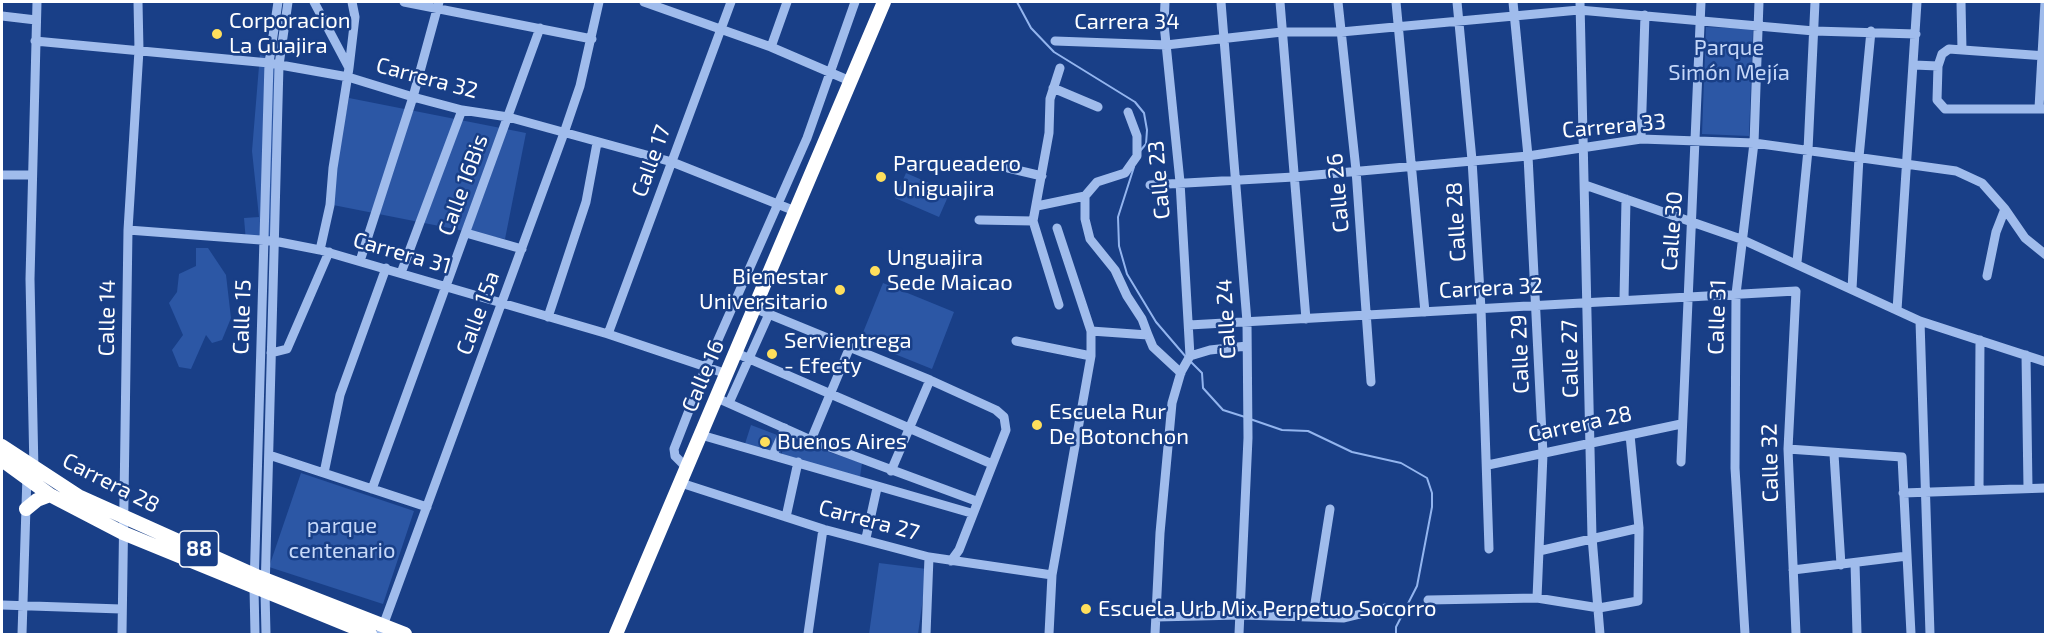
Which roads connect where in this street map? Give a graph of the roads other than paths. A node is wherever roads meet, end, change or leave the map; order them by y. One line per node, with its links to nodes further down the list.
1 (37, 2): 32 (street)
2 (138, 2): 50 (street, Calle 14)
3 (278, 2): 53 (street, Calle 15)
4 (288, 2): 53 (street, Calle 15)
5 (314, 2): 57 (street)
6 (352, 2): 57 (street)
7 (404, 2): 27 (street)
8 (599, 2): 45 (street, Calle 15a)
9 (644, 2): 38 (street)
10 (731, 2): 38 (street, Calle 17)
11 (787, 2): 49 (street)
12 (855, 2): 58 (street)
13 (884, 2): 59 (highway, Calle 16)
14 (1165, 2): 48 (street, Calle 23)
15 (1221, 2): 44 (street, Calle 24)
16 (1280, 2): 41 (street)
17 (1338, 2): 42 (street, Calle 26)
18 (1396, 2): 35 (street)
19 (1457, 2): 33 (street, Calle 28)
20 (1513, 2): 31 (street, Calle 29)
21 (1701, 2): 34 (street, Calle 30)
22 (1759, 2): 36 (street, Calle 31)
23 (1815, 2): 39 (street)
24 (1917, 2): 43 (street)
25 (1961, 2): 51 (street)
26 (2045, 2): 52 (street)
27 (438, 5): 37 (street); 61 (street)
28 (1576, 6): 29 (street, Carrera 34); 31 (street, Carrera 34); 72 (street, Calle 27)
29 (1645, 15): 34 (street, Carrera 34); 68 (street)
30 (2, 16): 32 (street)
31 (1514, 16): 33 (street, Carrera 34); 74 (street, Calle 29)
32 (36, 20): 46 (street)
33 (1459, 21): 35 (street, Carrera 34); 76 (street, Calle 28)
34 (1700, 21): 36 (street, Carrera 34); 69 (street, Calle 30)
35 (1398, 27): 42 (street, Carrera 34); 79 (street)
36 (1758, 27): 39 (street, Carrera 34); 71 (street, Calle 31)
37 (540, 28): 45 (street); 66 (street, Calle 16Bis)
38 (721, 29): 49 (street); 77 (street, Calle 17)
39 (1814, 31): 40 (street, Carrera 34); 73 (street)
40 (1871, 31): 43 (street, Carrera 34); 75 (street)
41 (1281, 32): 42 (street, Carrera 34); 44 (street, Carrera 34); 85 (street)
42 (1341, 32): 81 (street, Calle 26)
43 (1916, 34): 54 (street)
44 (1223, 37): 48 (street, Carrera 34); 86 (street, Calle 24)
45 (592, 39): 67 (street, Calle 15a)
46 (35, 41): 50 (street, Carrera 32); 83 (street)
47 (1055, 41): 48 (street, Carrera 34)
48 (1166, 45): 87 (street, Calle 23)
49 (771, 46): 58 (street)
50 (139, 50): 53 (street, Carrera 32); 100 (street, Calle 14)
51 (1962, 50): 52 (street); 55 (street)
52 (2044, 56): 63 (street)
53 (274, 64): 57 (street, Carrera 32); 103 (street, Calle 15); 104 (street, Calle 15)
54 (1914, 65): 55 (street); 78 (street)
55 (1938, 66): 63 (street)
56 (1060, 68): 60 (street)
57 (348, 72): 61 (street, Carrera 32); 106 (street)
58 (832, 73): 59 (street); 92 (street)
59 (850, 81): 95 (highway, Calle 16)
60 (1053, 88): 62 (street); 84 (street)
61 (413, 97): 64 (street, Carrera 32); 108 (street)
62 (1098, 106)
63 (2042, 109)
64 (462, 110): 66 (street, Carrera 32); 111 (street)
65 (1128, 112): 90 (street)
66 (508, 117): 67 (street, Carrera 32); 101 (street, Calle 16Bis)
67 (564, 132): 70 (street, Carrera 32); 105 (street, Calle 15a)
68 (1641, 139): 69 (street, Carrera 33); 72 (street, Carrera 33)
69 (1696, 140): 71 (street, Carrera 33); 98 (street, Calle 30)
70 (597, 143): 77 (street, Carrera 32); 128 (street)
71 (1754, 143): 73 (street, Carrera 33); 102 (street, Calle 31)
72 (1584, 146): 74 (street, Carrera 33); 89 (street, Calle 27)
73 (1808, 150): 75 (street, Carrera 33); 109 (street)
74 (1528, 156): 76 (street, Carrera 33); 122 (street, Calle 29)
75 (1859, 157): 78 (street, Carrera 33); 114 (street)
76 (1472, 160): 79 (street, Carrera 33); 124 (street, Calle 28)
77 (672, 162): 92 (street, Carrera 32); 135 (street, Calle 17)
78 (1908, 163): 94 (street, Carrera 33); 125 (street)
79 (1411, 167): 81 (street, Carrera 33); 126 (street)
80 (1008, 168): 84 (street)
81 (1356, 170): 85 (street, Carrera 33); 129 (street, Calle 26)
82 (2, 175): 83 (street)
83 (31, 175): 172 (street)
84 (1042, 176): 93 (street)
85 (1294, 177): 86 (street, Carrera 33); 130 (street)
86 (1236, 178): 87 (street, Carrera 33); 132 (street, Calle 24)
87 (1180, 182): 88 (street, Carrera 33); 133 (street, Calle 23)
88 (1150, 185)
89 (1585, 185): 91 (street); 120 (street, Calle 27)
90 (1085, 196): 93 (street); 136 (street)
91 (1626, 198): 98 (street); 118 (street)
92 (779, 202): 95 (street, Carrera 32); 147 (street)
93 (1037, 206): 97 (street)
94 (2005, 209): 107 (street, Carrera 33); 112 (street)
95 (795, 211): 123 (highway, Calle 16)
96 (980, 220): 97 (street)
97 (1033, 221): 121 (street)
98 (1693, 221): 102 (street); 117 (street, Calle 30)
99 (1058, 228): 134 (street)
100 (128, 230): 103 (street, Carrera 31); 190 (street, Calle 14)
101 (465, 233): 105 (street); 113 (street, Calle 16Bis)
102 (1742, 239): 109 (street); 116 (street, Calle 31)
103 (264, 240): 104 (street, Carrera 31); 206 (street, Calle 15)
104 (274, 241): 106 (street, Carrera 31); 141 (street, Calle 15)
105 (522, 249): 119 (street, Calle 15a)
106 (325, 251): 108 (street, Carrera 31); 141 (street)
107 (2046, 255)
108 (360, 261): 110 (street, Carrera 31)
109 (1797, 262): 114 (street)
110 (386, 268): 111 (street, Carrera 31); 175 (street)
111 (401, 273): 113 (street, Carrera 31)
112 (1987, 276)
113 (446, 286): 119 (street, Carrera 31); 181 (street, Calle 16Bis)
114 (1852, 289): 125 (street)
115 (1796, 291): 116 (street, Carrera 32); 162 (street, Calle 32)
116 (1736, 294): 117 (street, Carrera 32); 231 (street, Calle 31)
117 (1687, 296): 118 (street, Carrera 32); 154 (street, Calle 30)
118 (1624, 300): 120 (street, Carrera 32)
119 (502, 303): 128 (street, Carrera 31); 186 (street, Calle 15a)
120 (1588, 303): 122 (street, Carrera 32); 160 (street, Calle 27)
121 (1059, 305)
122 (1537, 306): 124 (street, Carrera 32); 163 (street, Calle 29)
123 (754, 308): 127 (street); 142 (highway, Calle 16)
124 (1481, 309): 126 (street, Carrera 32); 171 (street, Calle 28)
125 (1897, 310): 131 (street)
126 (1425, 312): 129 (street, Carrera 32)
127 (769, 314): 140 (street); 142 (street, Calle 16)
128 (548, 317): 135 (street, Carrera 31)
129 (1366, 317): 130 (street, Carrera 32); 151 (street, Calle 26)
130 (1306, 319): 132 (street, Carrera 32)
131 (1920, 321): 137 (street); 183 (street)
132 (1247, 322): 133 (street, Carrera 32); 139 (street, Calle 24)
133 (1189, 325): 144 (street, Calle 23)
134 (1091, 331): 136 (street); 143 (street)
135 (608, 334): 147 (street, Carrera 31)
136 (1148, 335): 148 (street)
137 (1980, 340): 145 (street); 182 (street)
138 (1016, 341): 143 (street)
139 (1247, 346): 144 (street); 214 (street, Calle 24)
140 (849, 349): 150 (street); 152 (street)
141 (272, 352): 165 (street, Calle 15)
142 (742, 356): 149 (highway, Calle 16); 152 (street); 153 (street, Calle 16)
143 (1091, 356): 205 (street)
144 (1190, 356): 148 (street)
145 (2026, 356): 146 (street); 179 (street)
146 (2046, 362)
147 (706, 367): 149 (street, Carrera 31); 173 (street)
148 (1181, 373): 216 (street)
149 (727, 374): 153 (highway, Calle 16)
150 (930, 381): 156 (street); 170 (street)
151 (1371, 382)
152 (830, 395): 156 (street); 159 (street)
153 (723, 400): 155 (street); 157 (highway, Calle 16)
154 (1681, 424): 158 (street, Carrera 28); 169 (street, Calle 30)
155 (785, 428): 159 (street); 166 (street)
156 (909, 428): 170 (street); 174 (street)
157 (701, 435): 166 (street); 173 (highway, Calle 16)
158 (1630, 435): 160 (street, Carrera 28); 193 (street)
159 (811, 440): 174 (street)
160 (1591, 443): 163 (street, Carrera 28); 195 (street, Calle 27)
161 (2, 446): 172 (highway, Carrera 28 / 88)
162 (1788, 449): 164 (street); 204 (street, Calle 32)
163 (1543, 454): 171 (street, Carrera 28); 198 (street, Calle 29)
164 (1834, 454): 183 (street); 203 (street)
165 (269, 455): 175 (street); 206 (street, Calle 15)
166 (773, 455): 168 (street)
167 (2, 460): 176 (highway, Carrera 28 / 88)
168 (798, 462): 178 (street); 191 (street)
169 (1681, 462)
170 (992, 464): 185 (street)
171 (1488, 465): 197 (street, Calle 28)
172 (33, 466): 176 (street); 190 (highway, Carrera 28 / 88)
173 (687, 468): 177 (highway, Calle 16)
174 (891, 471): 185 (street)
175 (324, 473): 181 (street)
176 (28, 480): 184 (highway, Carrera 28 / 88); 187 (street)
177 (681, 483): 191 (street, Carrera 27); 224 (highway, Calle 16)
178 (877, 488): 189 (street); 196 (street)
179 (2028, 488): 180 (street); 182 (street)
180 (2046, 488)
181 (372, 489): 186 (street)
182 (1979, 490): 183 (street)
183 (1916, 492): 199 (street); 235 (street)
184 (50, 495): 187 (highway); 194 (highway, Carrera 28 / 88)
185 (976, 501): 189 (street)
186 (427, 507): 217 (street, Calle 15a)
187 (26, 509): 210 (street)
188 (1329, 509): 215 (street)
189 (971, 513): 201 (street)
190 (124, 515): 194 (street, Calle 14); 206 (highway, Carrera 28 / 88)
191 (786, 517): 192 (street, Carrera 27)
192 (823, 528): 196 (street, Carrera 27); 225 (street)
193 (1639, 528): 195 (street); 212 (street)
194 (123, 533): 206 (highway, Carrera 28 / 88); 213 (street, Calle 14)
195 (1592, 537): 198 (street); 212 (street, Calle 27)
196 (866, 538): 200 (street, Carrera 27)
197 (1489, 549)
198 (1539, 551): 207 (street, Calle 29)
199 (1907, 556): 202 (street); 234 (street)
200 (929, 557): 201 (street, Carrera 27); 226 (street)
201 (951, 561): 205 (street, Carrera 27)
202 (1855, 563): 203 (street); 233 (street)
203 (1841, 565): 204 (street)
204 (1793, 570): 232 (street, Calle 32)
205 (1052, 575): 227 (street)
206 (259, 584): 217 (highway, Carrera 28 / 88); 220 (street, Calle 15); 221 (street, Calle 15); 222 (highway, Carrera 28 / 88)
207 (1537, 598): 208 (street); 212 (street)
208 (1428, 600)
209 (2, 605): 210 (street)
210 (22, 605): 213 (street); 218 (street)
211 (1385, 608): 215 (street)
212 (1599, 608): 230 (street)
213 (122, 609): 219 (street, Calle 14)
214 (1240, 615): 215 (street); 216 (street); 229 (street, Calle 24)
215 (1313, 616)
216 (1156, 617): 228 (street)
217 (382, 630): 223 (highway, Carrera 28 / 88)
218 (22, 634)
219 (122, 634)
220 (255, 634)
221 (266, 634)
222 (370, 634)
223 (405, 634)
224 (616, 634)
225 (808, 634)
226 (926, 634)
227 (1049, 634)
228 (1155, 634)
229 (1239, 634)
230 (1600, 634)
231 (1745, 634)
232 (1796, 634)
233 (1857, 634)
234 (1911, 634)
235 (1930, 634)

